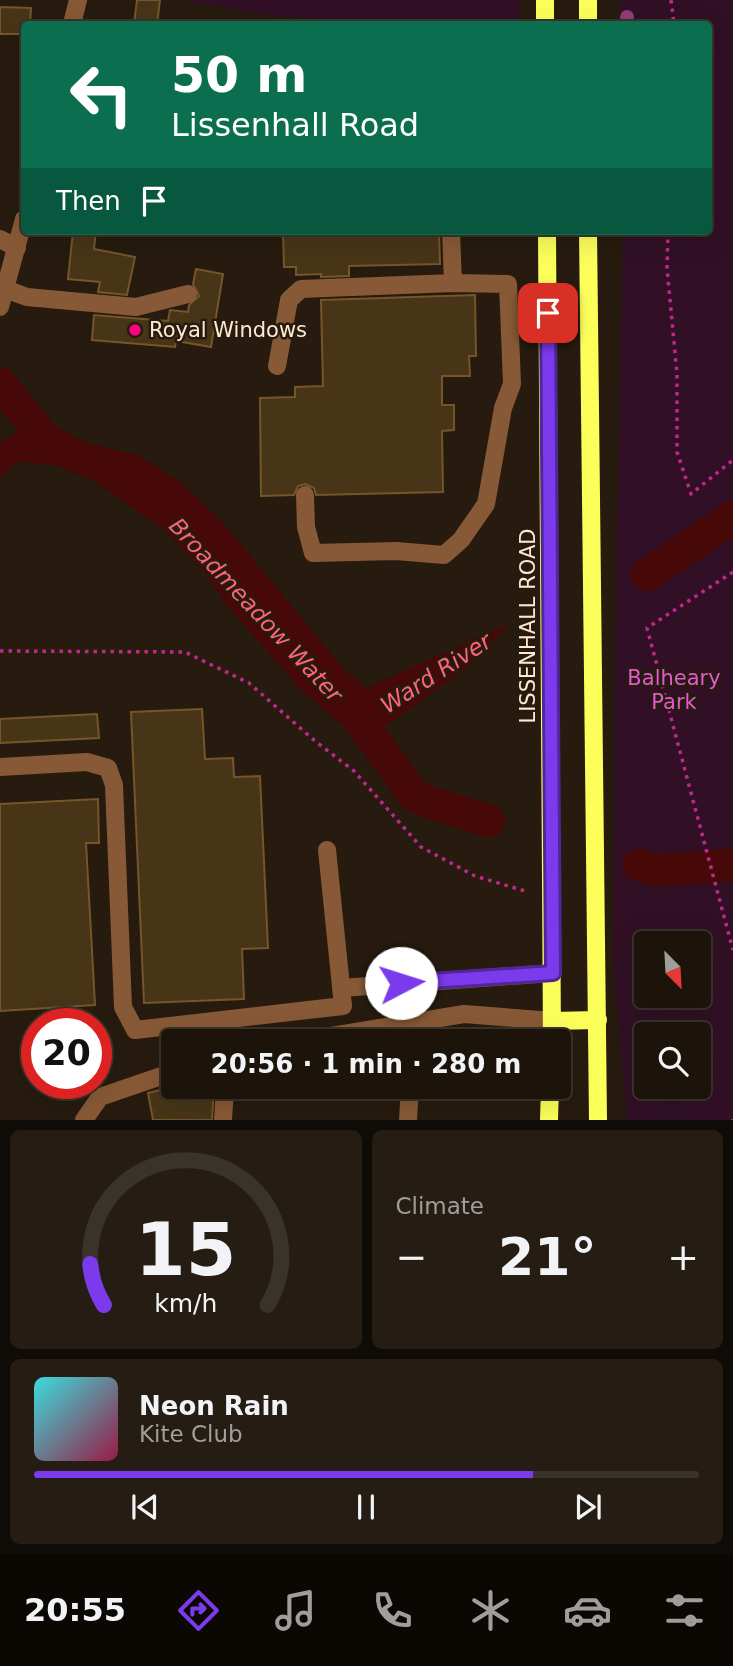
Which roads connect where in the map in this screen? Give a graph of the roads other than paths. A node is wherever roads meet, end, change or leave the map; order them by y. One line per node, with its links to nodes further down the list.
1 (78, 0): 4 (street)
2 (545, 0): 5 (main road)
3 (588, 0): 6 (main road)
4 (73, 21)
5 (545, 21)
6 (588, 21)
7 (21, 234): 12 (street)
8 (451, 235): 13 (street)
9 (547, 235): 21 (main road, LISSENHALL ROAD)
10 (588, 235): 23 (main road)
11 (0, 239): 12 (street)
12 (18, 248): 14 (street)
13 (453, 283): 17 (street); 18 (street)
14 (5, 289): 15 (street); 16 (street)
15 (188, 294)
16 (0, 307)
17 (277, 366)
18 (305, 495)
19 (0, 767): 22 (street)
20 (327, 850): 22 (street)
21 (553, 973): 22 (street); 25 (main road, LISSENHALL ROAD)
22 (341, 988)
23 (598, 1020): 25 (main road); 37 (main road)
24 (413, 1021): 25 (street); 26 (street); 27 (street)
25 (552, 1021): 28 (main road, LISSENHALL ROAD)
26 (368, 1029)
27 (413, 1029)
28 (552, 1029)
29 (161, 1076): 33 (street)
30 (224, 1099): 34 (street)
31 (409, 1099): 35 (street)
32 (550, 1099): 36 (main road)
33 (84, 1120)
34 (223, 1120)
35 (408, 1120)
36 (549, 1120)
37 (598, 1120)

